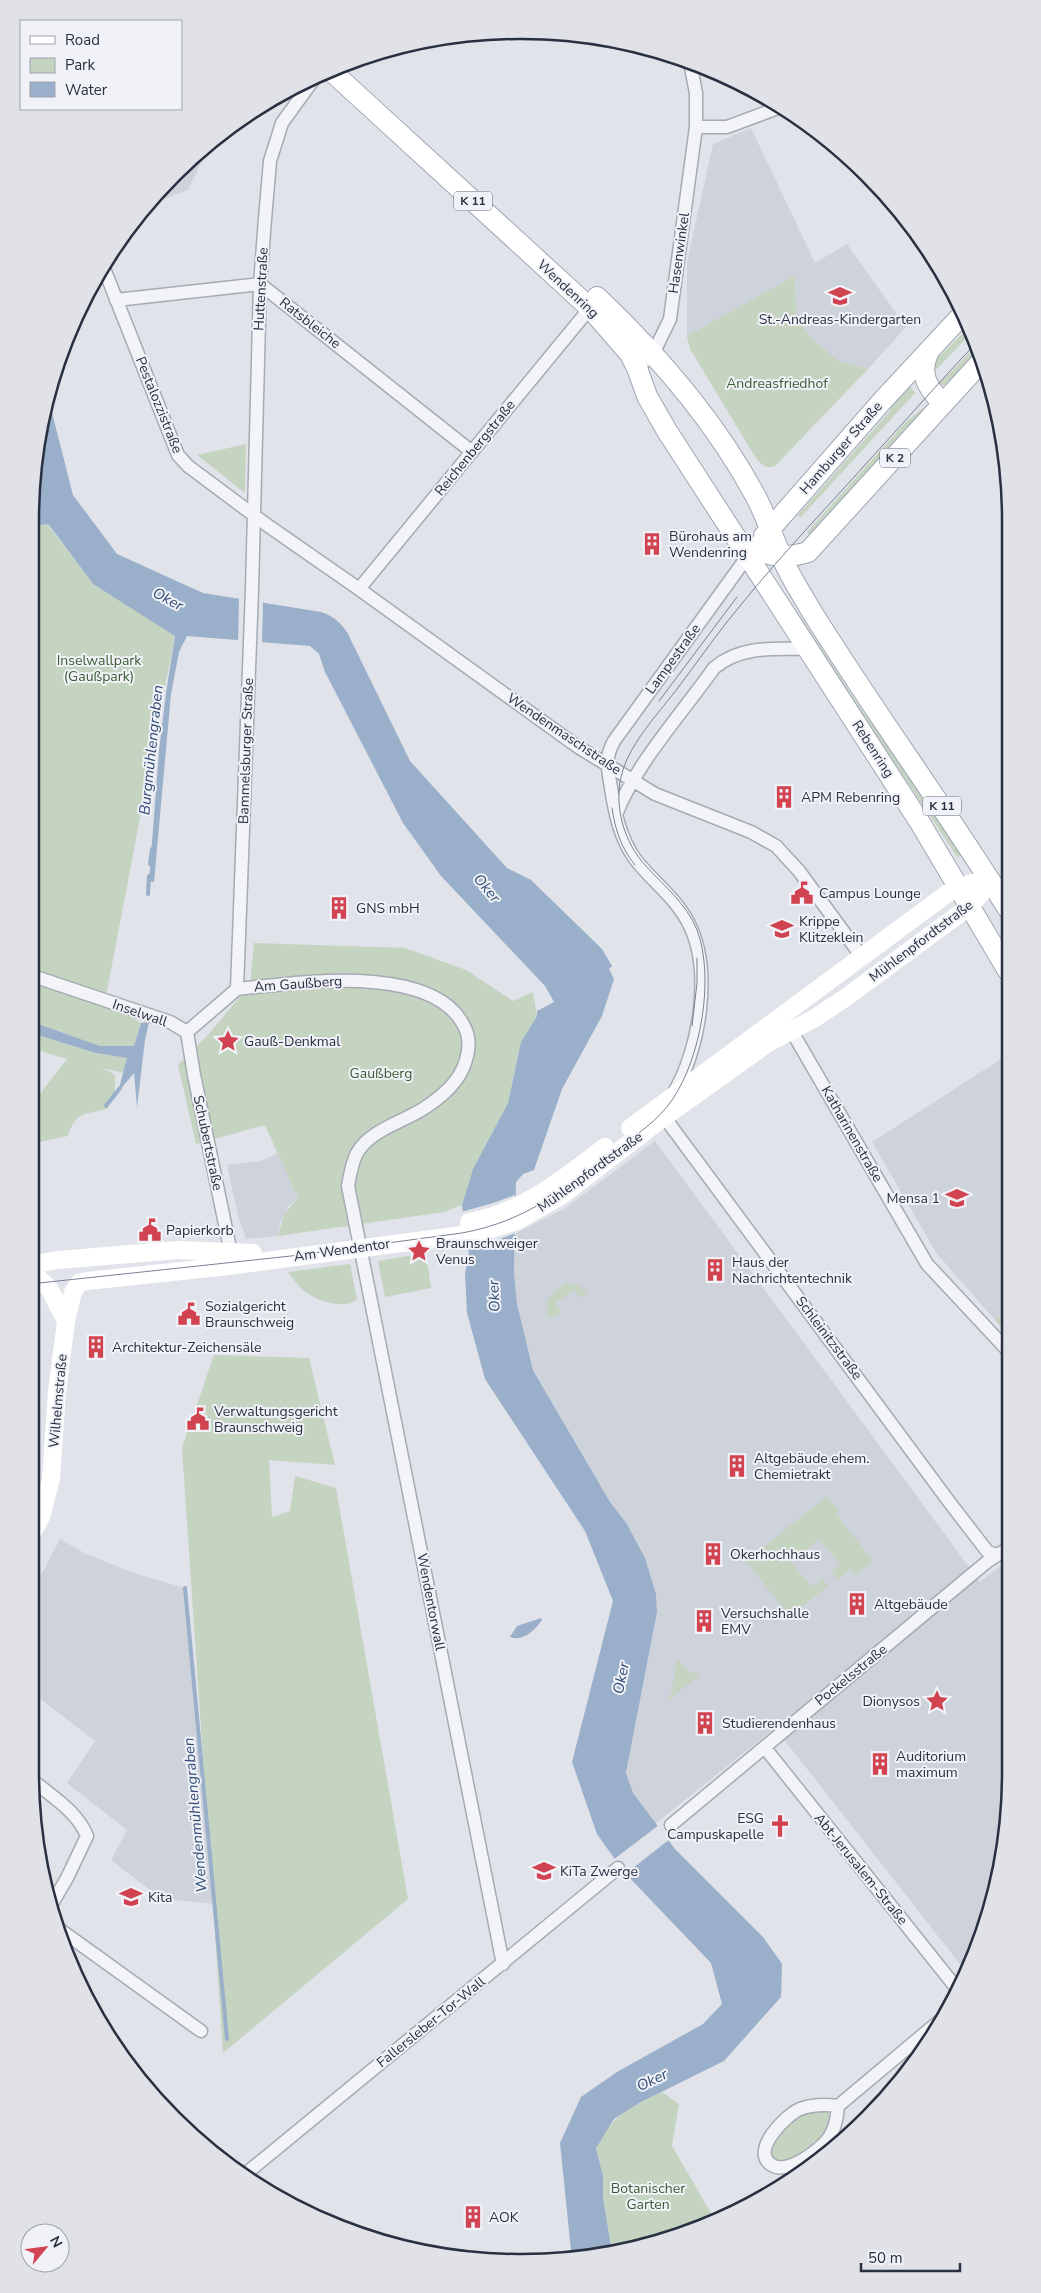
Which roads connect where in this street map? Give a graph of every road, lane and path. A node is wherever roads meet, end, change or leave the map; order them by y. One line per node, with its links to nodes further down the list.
1 (349, 70): 13 (main road, Wendenring / K 11)
2 (692, 70): 6 (street, Hasenwinkel)
3 (336, 75): 10 (main road, Wendenring / K 11)
4 (307, 88): 8 (street, Huttenstraße)
5 (772, 110): 6 (street)
6 (696, 127): 13 (street, Hasenwinkel)
7 (106, 275): 9 (street, Pestalozzistraße)
8 (260, 284): 9 (street); 17 (street, Ratsbleiche); 18 (street, Huttenstraße)
9 (116, 300): 18 (street, Pestalozzistraße)
10 (590, 308): 15 (main road, Wendenring / K 11); 17 (street, Reichenbergstraße)
11 (958, 319): 12 (main road, Hamburger Straße)
12 (929, 349): 16 (main road); 19 (main road, Hamburger Straße)
13 (653, 354): 15 (street, Hasenwinkel); 19 (main road, Wendenring / K 11)
14 (977, 366): 16 (main road, K 2)
15 (637, 368): 21 (main road, Wendenring / K 11)
16 (943, 404): 20 (main road, K 2)
17 (472, 452): 24 (street, Reichenbergstraße)
18 (254, 514): 24 (street, Wendenmaschstraße); 37 (street, Bammelsburger Straße)
19 (771, 528): 21 (main road, Hamburger Straße); 22 (main road, Rebenring / K 11)
20 (808, 552): 22 (main road); 25 (main road)
21 (750, 553): 22 (main road); 23 (main road, Rebenring / K 11); 27 (street, Lampestraße)
22 (782, 557): 25 (main road, Rebenring / K 11)
23 (776, 587): 25 (main road, K 11); 26 (main road, Rebenring / K 11)
24 (359, 588): 27 (street, Wendenmaschstraße)
25 (802, 595): 30 (main road, Rebenring / K 11)
26 (808, 650): 28 (street); 31 (main road, Rebenring / K 11)
27 (607, 764): 28 (street, Wendenmaschstraße); 29 (street)
28 (633, 781): 29 (street); 34 (street, Wendenmaschstraße)
29 (616, 815): 40 (street)
30 (992, 882): 31 (main road, Mühlenpfordtstraße); 32 (main road, Rebenring / K 11); 33 (main road, Mühlenpfordtstraße)
31 (959, 887): 33 (main road, Rebenring / K 11); 34 (main road, Mühlenpfordtstraße)
32 (1002, 899)
33 (970, 906): 35 (main road, Rebenring / K 11); 38 (main road, Mühlenpfordtstraße)
34 (862, 957): 40 (main road, Mühlenpfordtstraße)
35 (1002, 961)
36 (39, 978): 39 (street, Inselwall)
37 (237, 989): 39 (street); 44 (street, Am Gaußberg)
38 (791, 1030): 41 (main road, Mühlenpfordtstraße); 49 (street, Katharinenstraße)
39 (187, 1032): 45 (street, Schubertstraße)
40 (671, 1098): 42 (main road, Mühlenpfordtstraße)
41 (666, 1118): 42 (main road, Mühlenpfordtstraße); 52 (street, Schleinitzstraße)
42 (516, 1214): 43 (main road, Mühlenpfordtstraße)
43 (462, 1230): 44 (main road, Am Wendentor)
44 (359, 1244): 45 (main road, Am Wendentor); 59 (street, Wendentorwall)
45 (226, 1260): 46 (main road, Am Wendentor); 48 (main road, Am Wendentor)
46 (39, 1264)
47 (39, 1279): 48 (main road)
48 (66, 1321): 50 (main road, Wilhelmstraße)
49 (1002, 1344)
50 (39, 1520)
51 (1002, 1552): 52 (street, Pockelsstraße)
52 (996, 1555): 53 (street, Pockelsstraße)
53 (765, 1748): 55 (street, Pockelsstraße); 60 (street, Abt-Jerusalem-Straße)
54 (39, 1786): 57 (street)
55 (671, 1825)
56 (618, 1868): 59 (street, Fallersleber-Tor-Wall)
57 (55, 1898)
58 (67, 1934): 61 (street)
59 (503, 1964): 66 (street, Fallersleber-Tor-Wall)
60 (954, 1985)
61 (201, 2031)
62 (926, 2032): 63 (street)
63 (838, 2106): 64 (street); 65 (street)
64 (824, 2147)
65 (806, 2161)
66 (250, 2171)

